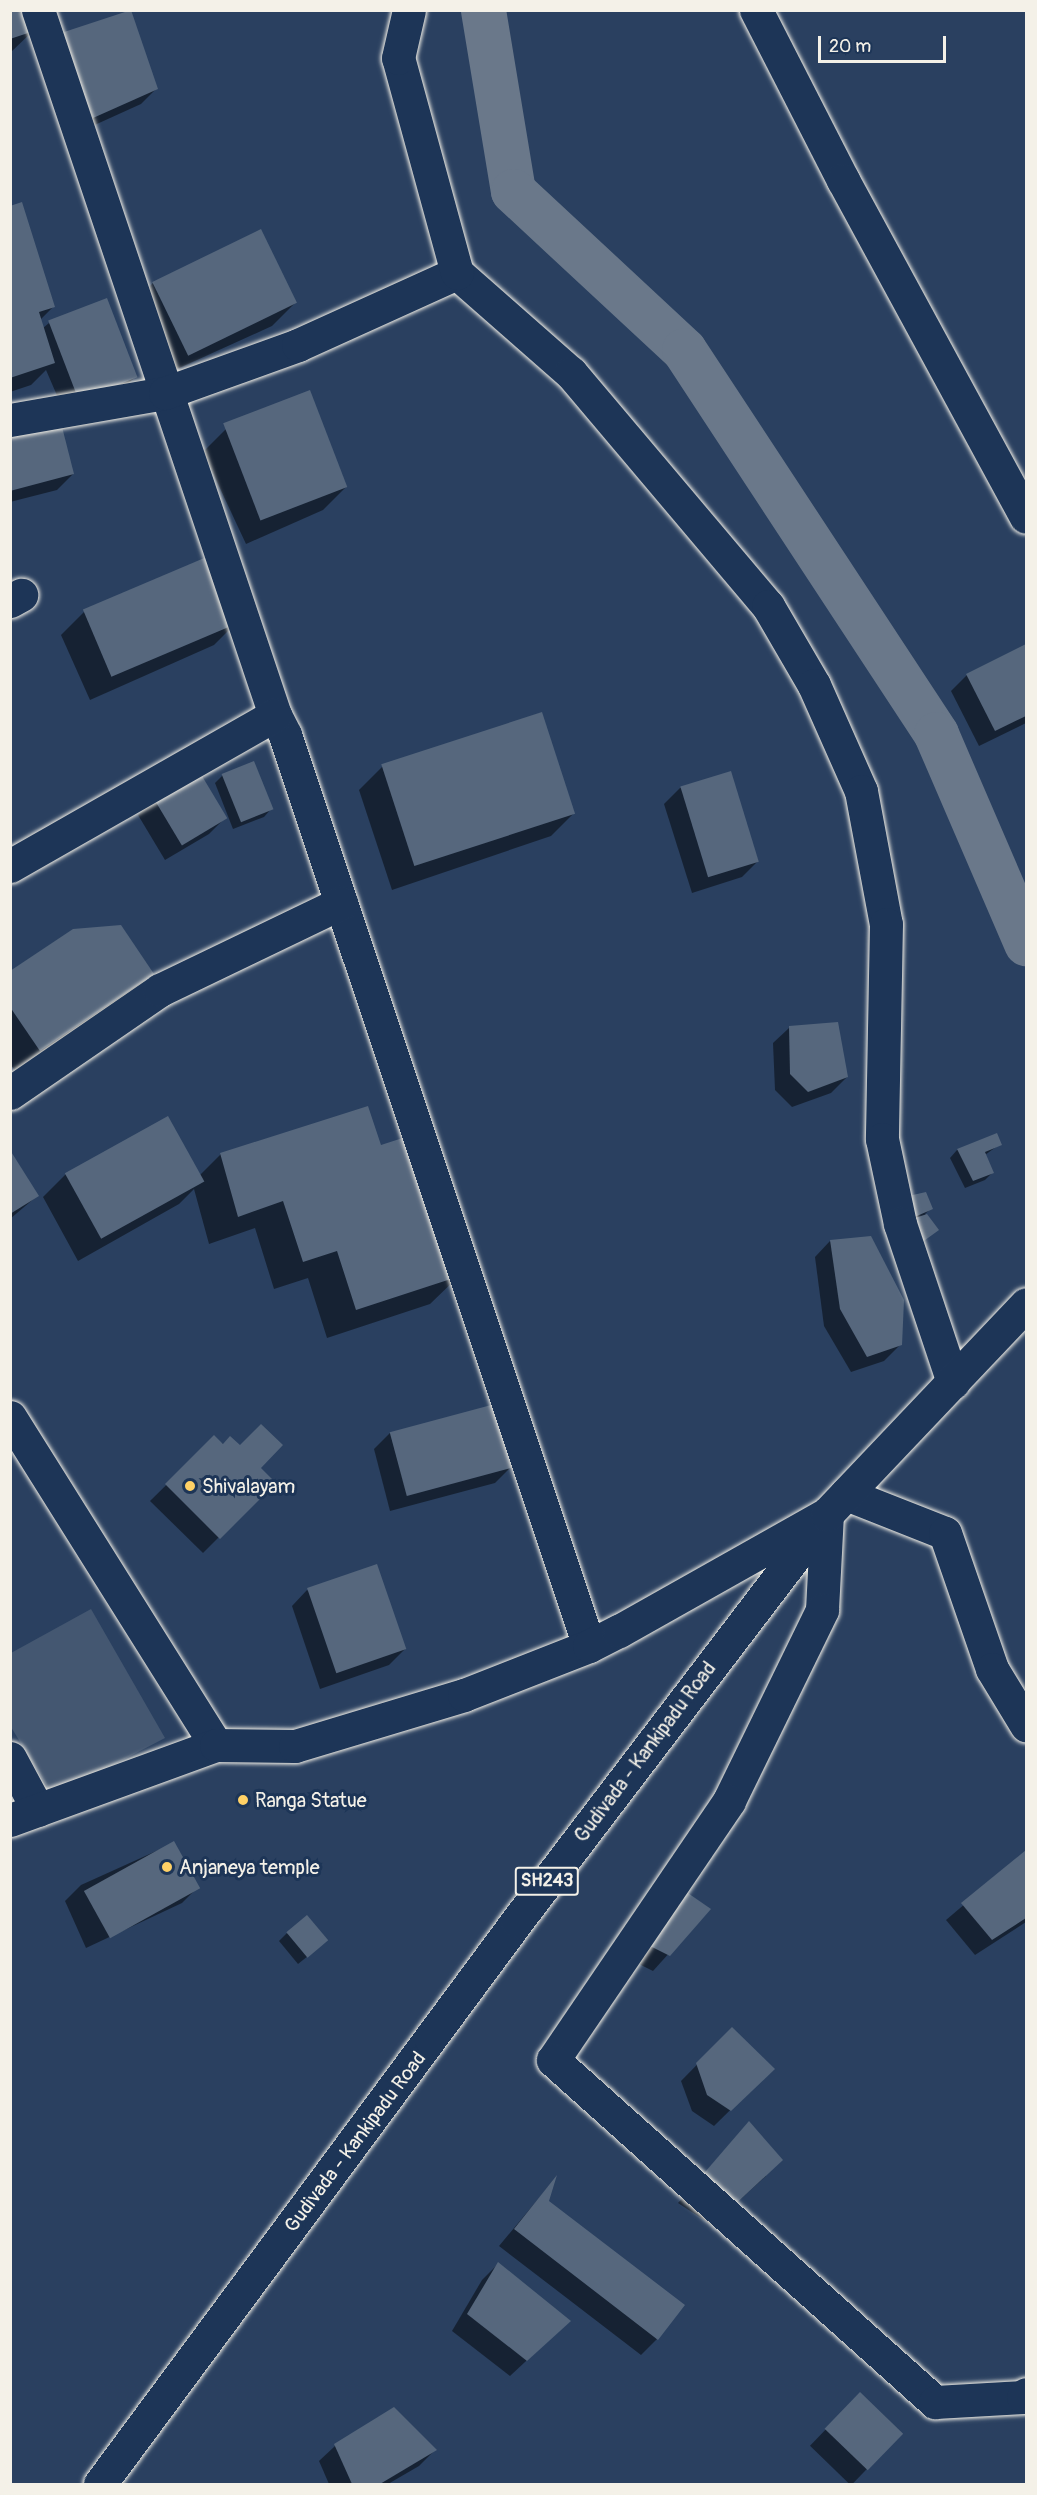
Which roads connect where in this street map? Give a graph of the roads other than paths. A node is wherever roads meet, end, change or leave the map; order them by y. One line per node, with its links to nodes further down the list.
1 (38, 10): 5 (street)
2 (409, 10): 4 (street)
3 (756, 10): 7 (street)
4 (456, 273): 5 (street); 13 (street)
5 (165, 393): 6 (street); 8 (street)
6 (10, 420)
7 (1026, 517)
8 (275, 715): 9 (street); 10 (street)
9 (10, 866)
10 (341, 903): 11 (street); 16 (street)
11 (10, 1093)
12 (1026, 1304): 13 (street, Gudivada - Kankipadu Road / SH243)
13 (953, 1382): 15 (street, Gudivada - Kankipadu Road / SH243)
14 (10, 1417): 18 (street)
15 (836, 1504): 16 (street); 17 (street); 21 (street); 22 (street, Gudivada - Kankipadu Road / SH243)
16 (589, 1646): 18 (street)
17 (1026, 1725)
18 (216, 1745): 20 (street)
19 (10, 1758): 20 (street)
20 (24, 1815)
21 (1026, 2394)
22 (100, 2484)

